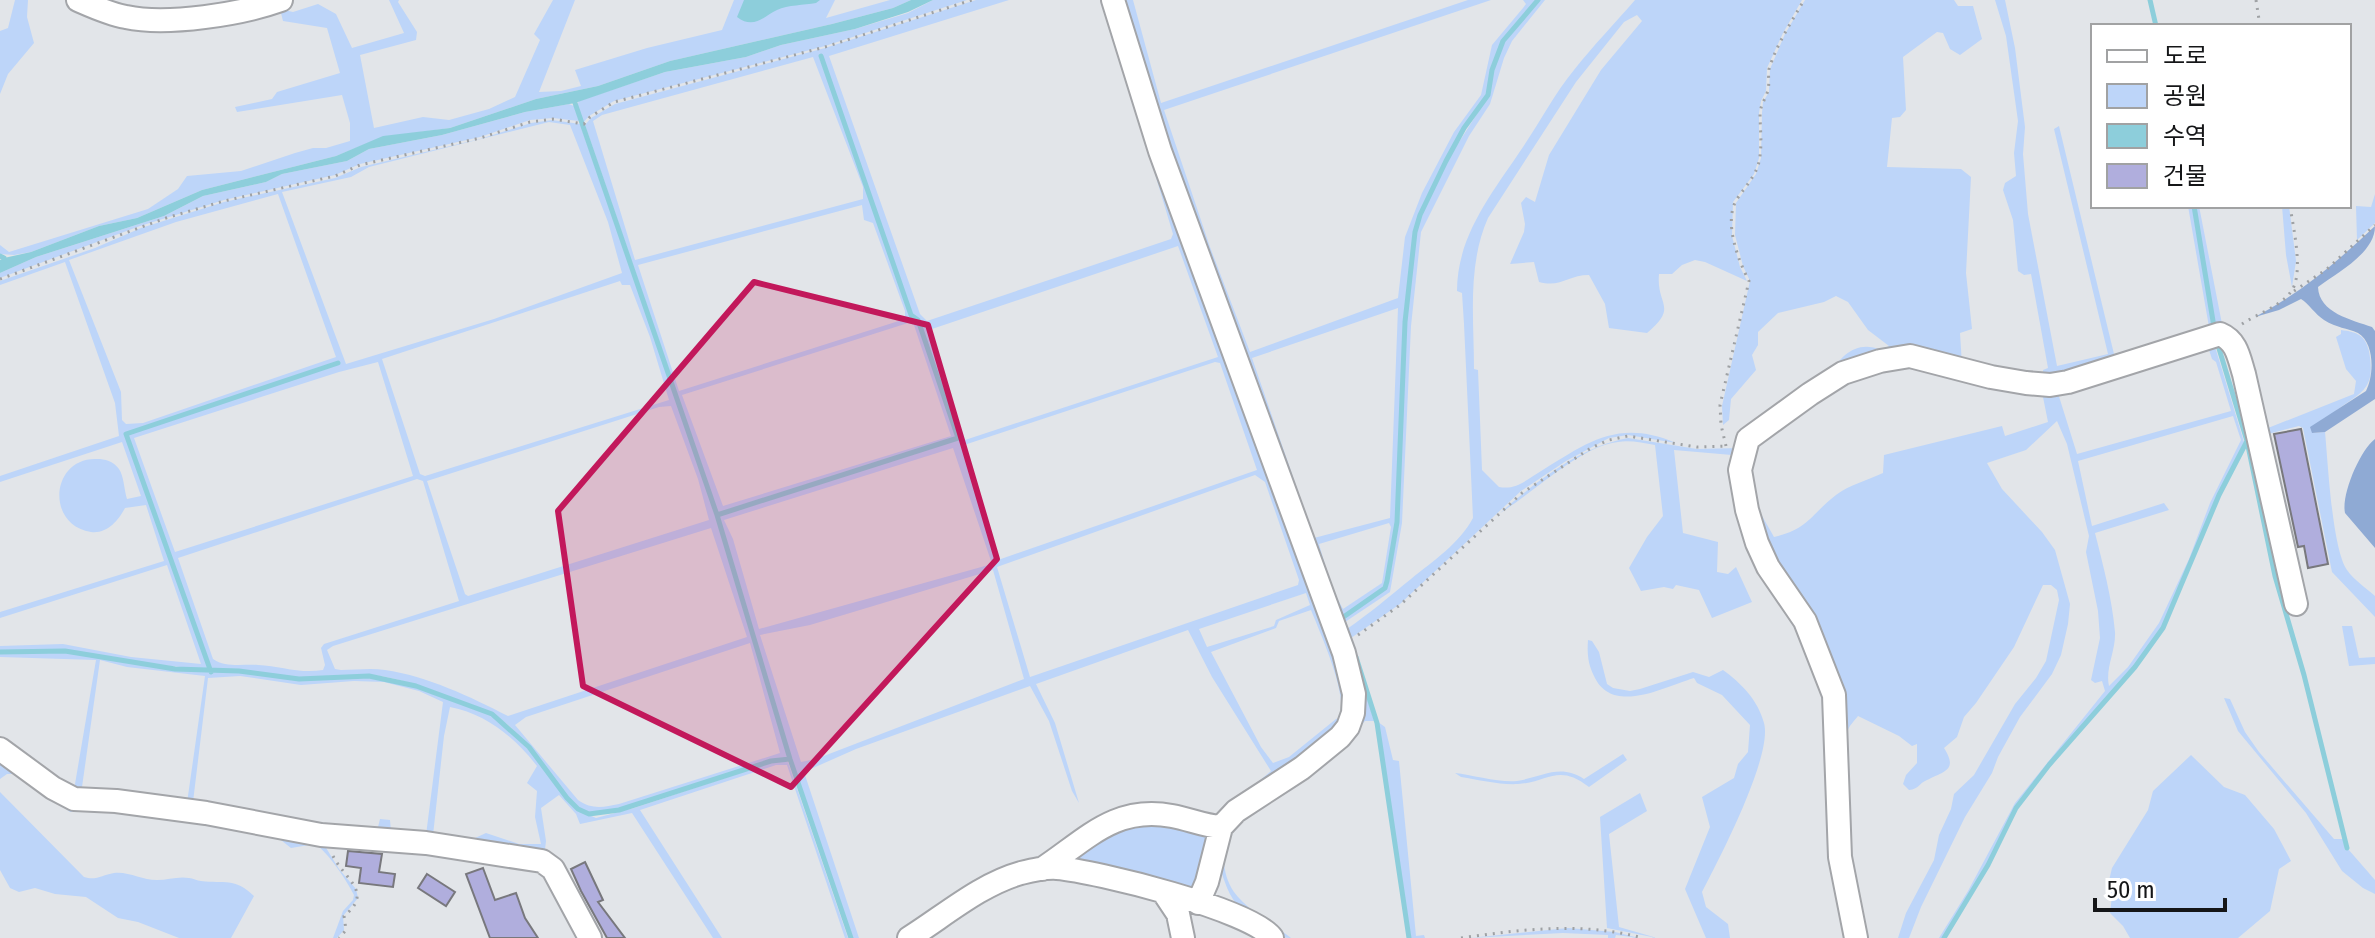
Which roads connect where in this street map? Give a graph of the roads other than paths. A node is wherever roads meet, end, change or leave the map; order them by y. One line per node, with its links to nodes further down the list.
1 (78, 0): 2 (street)
2 (281, 0)
3 (1113, 0): 6 (street)
4 (2296, 604): 14 (street)
5 (0, 749): 10 (street)
6 (1221, 827): 7 (street); 9 (street)
7 (1042, 869): 8 (street); 11 (street)
8 (1164, 893): 9 (street); 12 (street)
9 (1198, 903): 13 (street)
10 (590, 938)
11 (909, 938)
12 (1183, 938)
13 (1272, 938)
14 (1856, 938)

